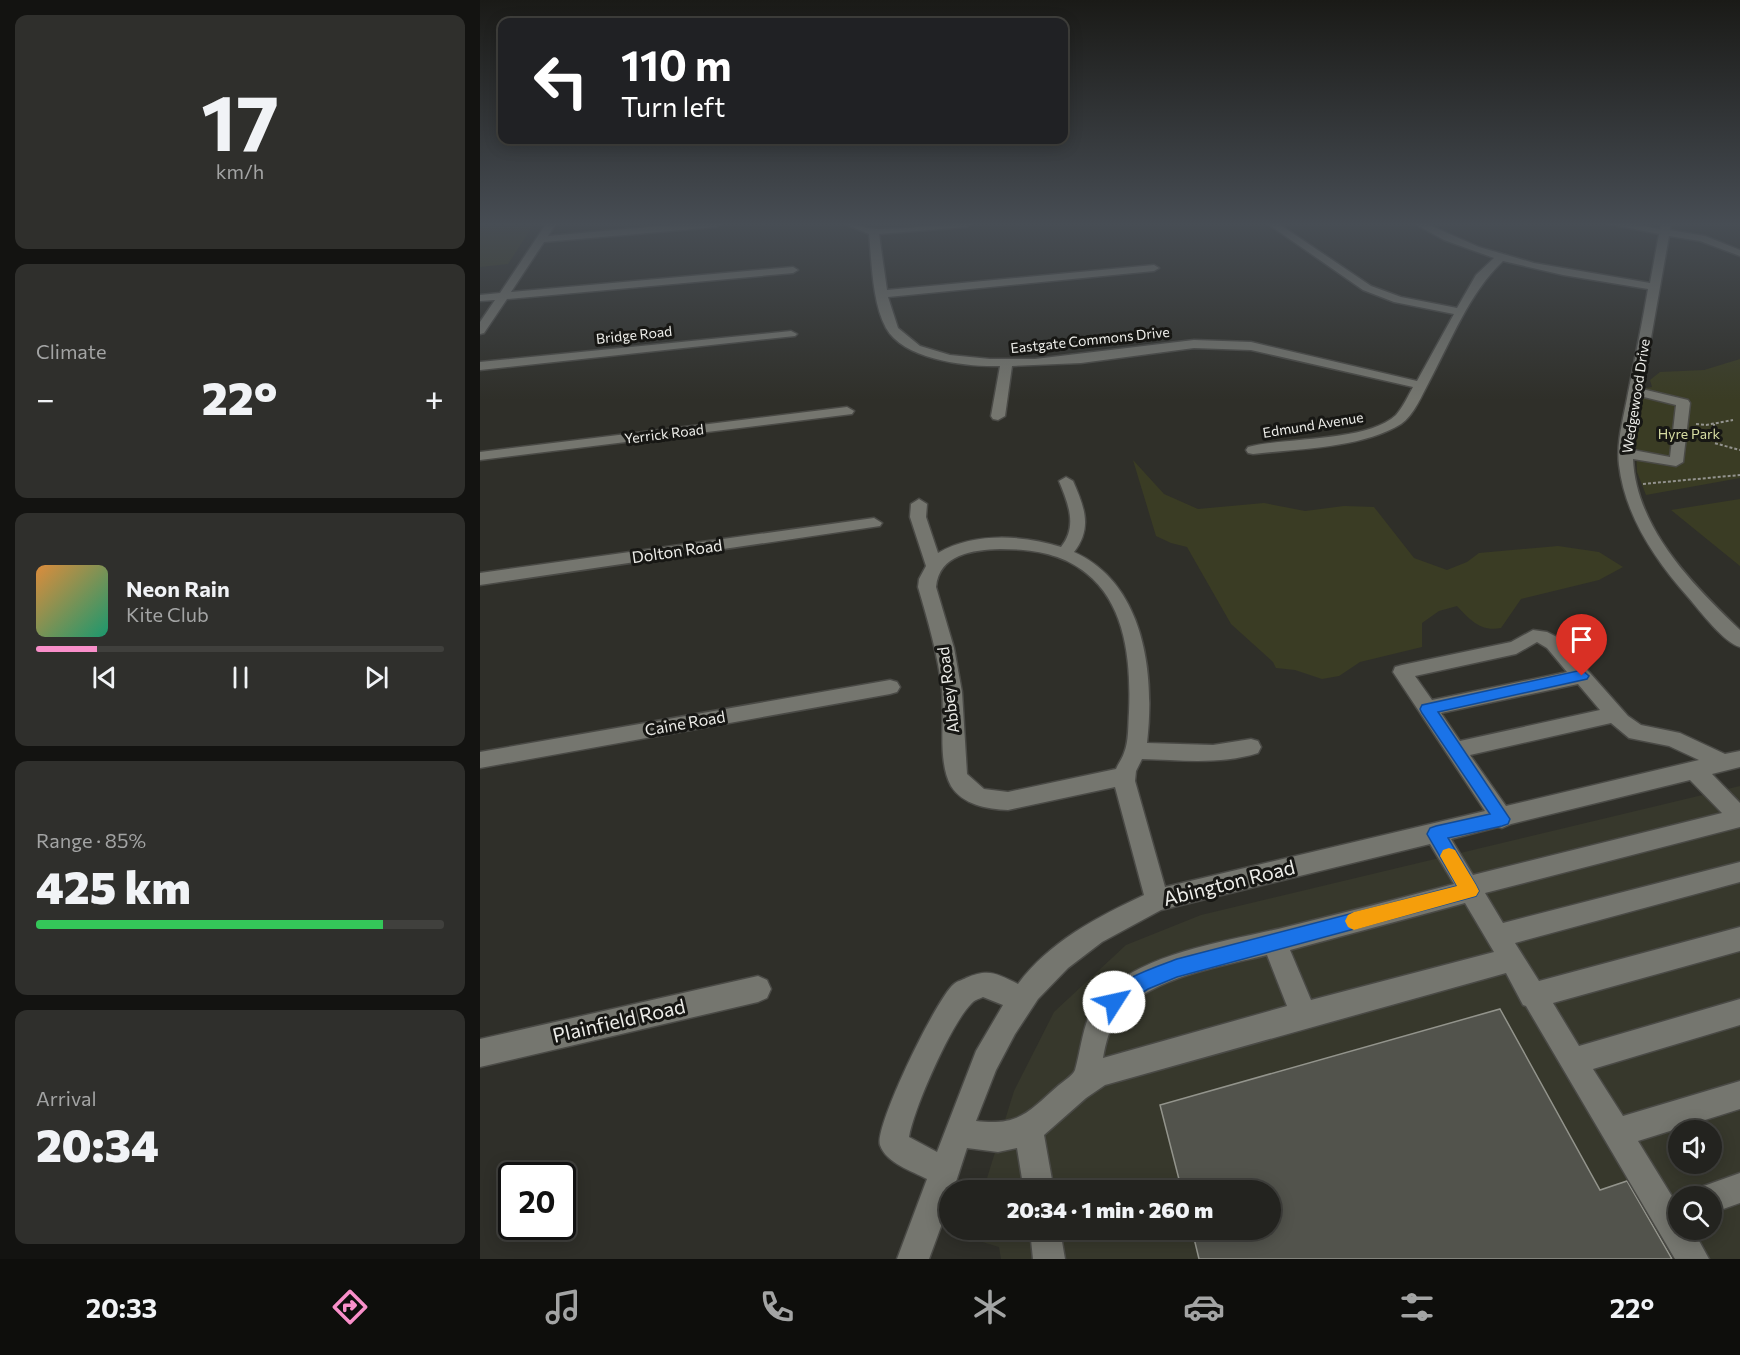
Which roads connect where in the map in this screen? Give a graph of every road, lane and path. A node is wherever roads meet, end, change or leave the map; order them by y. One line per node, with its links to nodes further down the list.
1 (513, 283): 11 (street)
2 (651, 283): 11 (street)
3 (882, 283): 10 (street, Eastgate Commons Drive)
4 (1001, 283): 10 (street)
5 (1359, 283): 13 (street)
6 (1477, 283): 13 (street, Edmund Avenue)
7 (1631, 283): 9 (street)
8 (1654, 283): 9 (street, Wedgewood Drive)
9 (1653, 287): 19 (street, Wedgewood Drive)
10 (884, 294): 16 (street, Eastgate Commons Drive)
11 (504, 296): 12 (street); 14 (street)
12 (480, 298)
13 (1459, 312): 18 (street, Edmund Avenue)
14 (480, 331)
15 (792, 334): 17 (street, Bridge Road)
16 (1005, 365): 18 (street, Eastgate Commons Drive); 21 (street)
17 (480, 366)
18 (1419, 385): 25 (street, Edmund Avenue)
19 (1635, 391): 23 (street); 27 (street, Wedgewood Drive)
20 (847, 411): 28 (street, Yerrick Road)
21 (998, 416)
22 (1733, 420): 24 (path)
23 (1681, 422): 24 (path); 27 (street)
24 (1714, 424): 26 (path)
25 (1253, 450)
26 (1740, 450)
27 (1626, 453): 31 (street, Wedgewood Drive)
28 (480, 456)
29 (1740, 475): 31 (path)
30 (1066, 481): 34 (street)
31 (1631, 487): 37 (street, Wedgewood Drive)
32 (919, 504): 35 (street)
33 (874, 523): 36 (street, Dolton Road)
34 (1064, 554): 35 (street); 44 (street)
35 (934, 564): 48 (street, Abbey Road)
36 (480, 579)
37 (1740, 641)
38 (1582, 676): 40 (street); 40 (street); 41 (street)
39 (890, 687): 45 (street, Caine Road)
40 (1427, 709): 43 (street)
41 (1616, 714): 43 (street); 46 (street)
42 (1251, 747): 44 (street)
43 (1455, 750): 50 (street)
44 (1135, 751): 48 (street)
45 (480, 760)
46 (1732, 761): 47 (street, Abington Road)
47 (1696, 772): 49 (street); 50 (street, Abington Road)
48 (1124, 776): 54 (street)
49 (1740, 818): 53 (street)
50 (1502, 819): 51 (street, Abington Road)
51 (1436, 834): 53 (street); 54 (street, Abington Road)
52 (1740, 872): 55 (street)
53 (1469, 889): 55 (street); 57 (street)
54 (1157, 900): 61 (street, Abington Road)
55 (1496, 936): 58 (street)
56 (1740, 939): 60 (street)
57 (1274, 942): 63 (street); 66 (street)
58 (1511, 960): 60 (street); 63 (street)
59 (758, 989): 64 (street, Plainfield Road)
60 (1532, 996): 65 (street)
61 (1022, 1000): 69 (street, Abington Road); 71 (street)
62 (1740, 1012): 65 (street)
63 (1304, 1015): 66 (street)
64 (480, 1053)
65 (1573, 1061): 70 (street)
66 (1088, 1078): 68 (street)
67 (1740, 1095): 70 (street)
68 (1028, 1127): 69 (street); 72 (street)
69 (957, 1133): 71 (street, Abington Road)
70 (1616, 1133): 75 (street)
71 (944, 1172): 78 (street, Abington Road)
72 (1037, 1180)
73 (1740, 1188): 74 (street)
74 (1722, 1194)
75 (1668, 1206)
76 (1046, 1240): 79 (street)
77 (1685, 1240): 80 (street)
78 (913, 1259)
79 (1049, 1259)
80 (1693, 1259)

